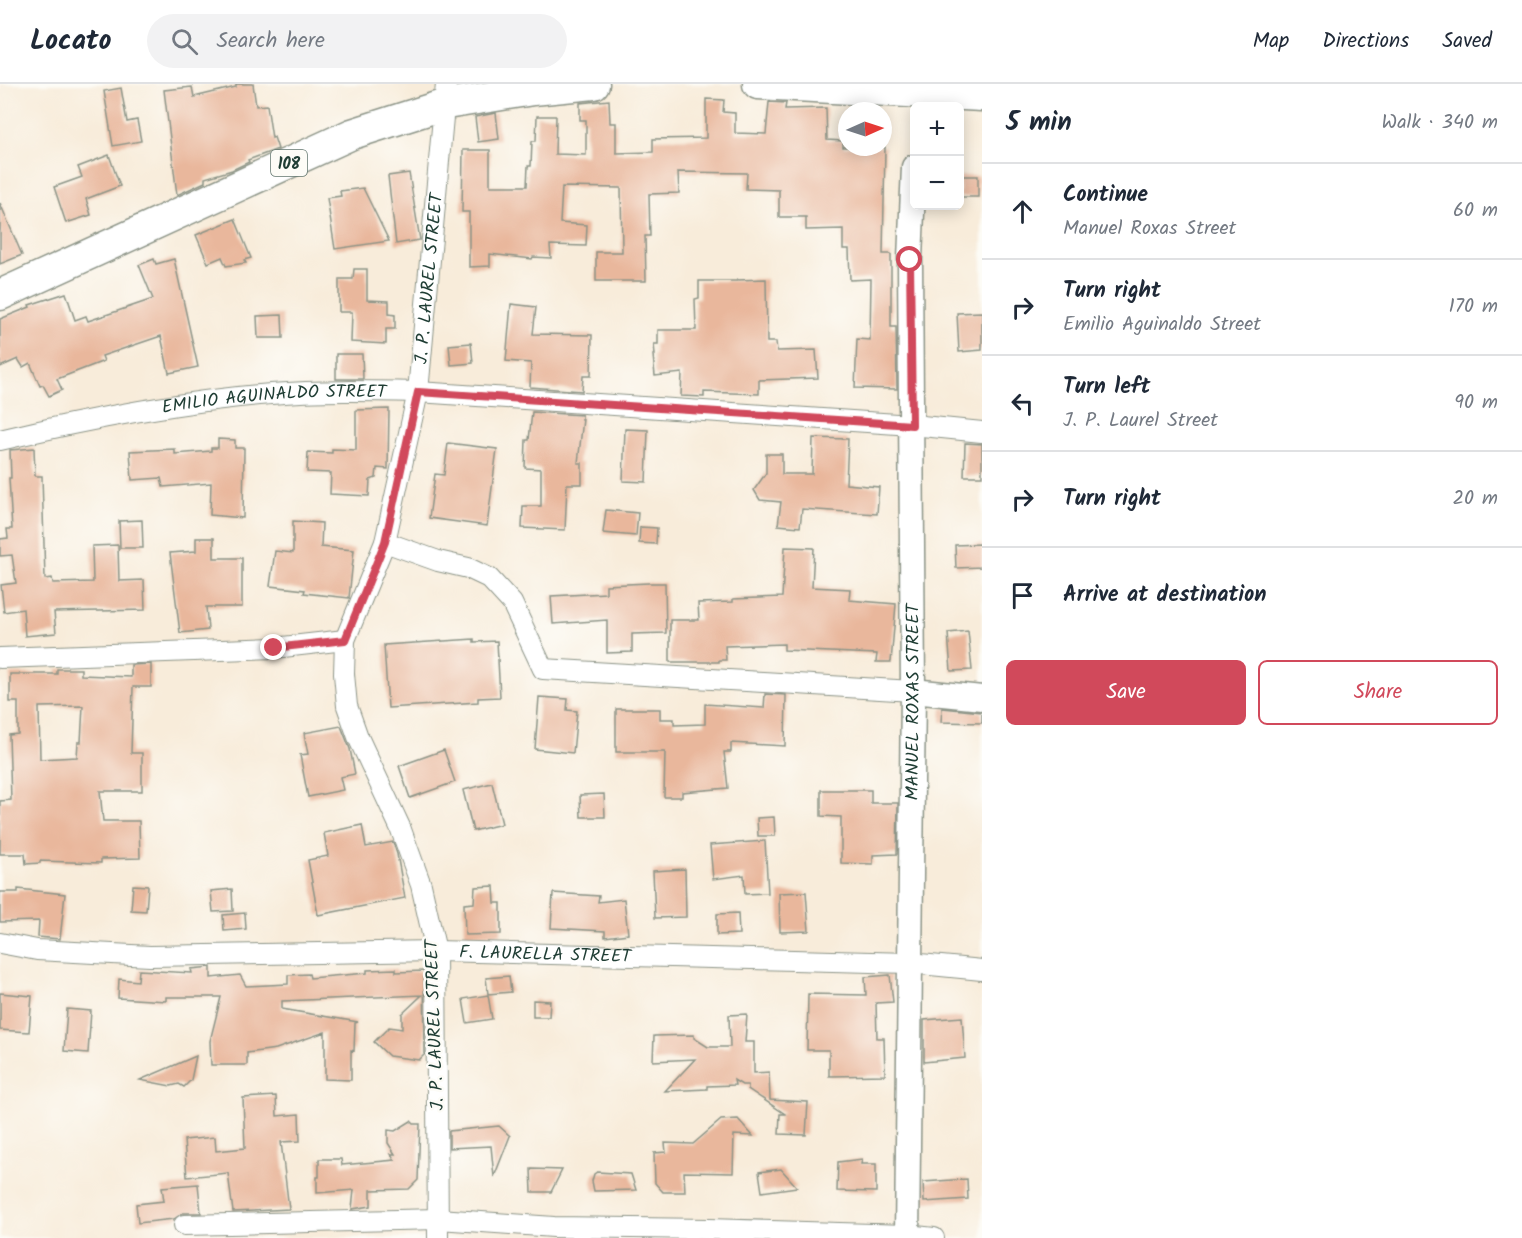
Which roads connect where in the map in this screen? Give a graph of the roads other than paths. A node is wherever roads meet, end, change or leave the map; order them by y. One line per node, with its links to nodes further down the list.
1 (594, 84): 4 (main road, 108)
2 (758, 84): 3 (main road)
3 (816, 85): 6 (main road)
4 (446, 94): 8 (main road, 108); 9 (street, J. P. LAUREL STREET)
5 (982, 96): 6 (main road)
6 (918, 99)
7 (913, 210): 10 (street, MANUEL ROXAS STREET)
8 (0, 296)
9 (418, 392): 10 (street, EMILIO AGUINALDO STREET); 12 (street, EMILIO AGUINALDO STREET); 13 (street, J. P. LAUREL STREET)
10 (912, 425): 11 (street, EMILIO AGUINALDO STREET); 16 (street, MANUEL ROXAS STREET)
11 (982, 432)
12 (0, 440)
13 (385, 542): 14 (street, J. P. LAUREL STREET); 16 (street)
14 (345, 640): 15 (street); 19 (street, J. P. LAUREL STREET)
15 (0, 658)
16 (914, 692): 17 (street); 20 (street, MANUEL ROXAS STREET)
17 (982, 698)
18 (0, 943): 19 (street, F. LAURELLA STREET)
19 (436, 951): 20 (street, F. LAURELLA STREET); 23 (street, J. P. LAUREL STREET)
20 (910, 963): 21 (street, F. LAURELLA STREET); 24 (street, MANUEL ROXAS STREET)
21 (982, 970)
22 (184, 1225): 23 (street)
23 (438, 1228): 24 (street)
24 (907, 1237): 25 (street)
25 (934, 1238)

